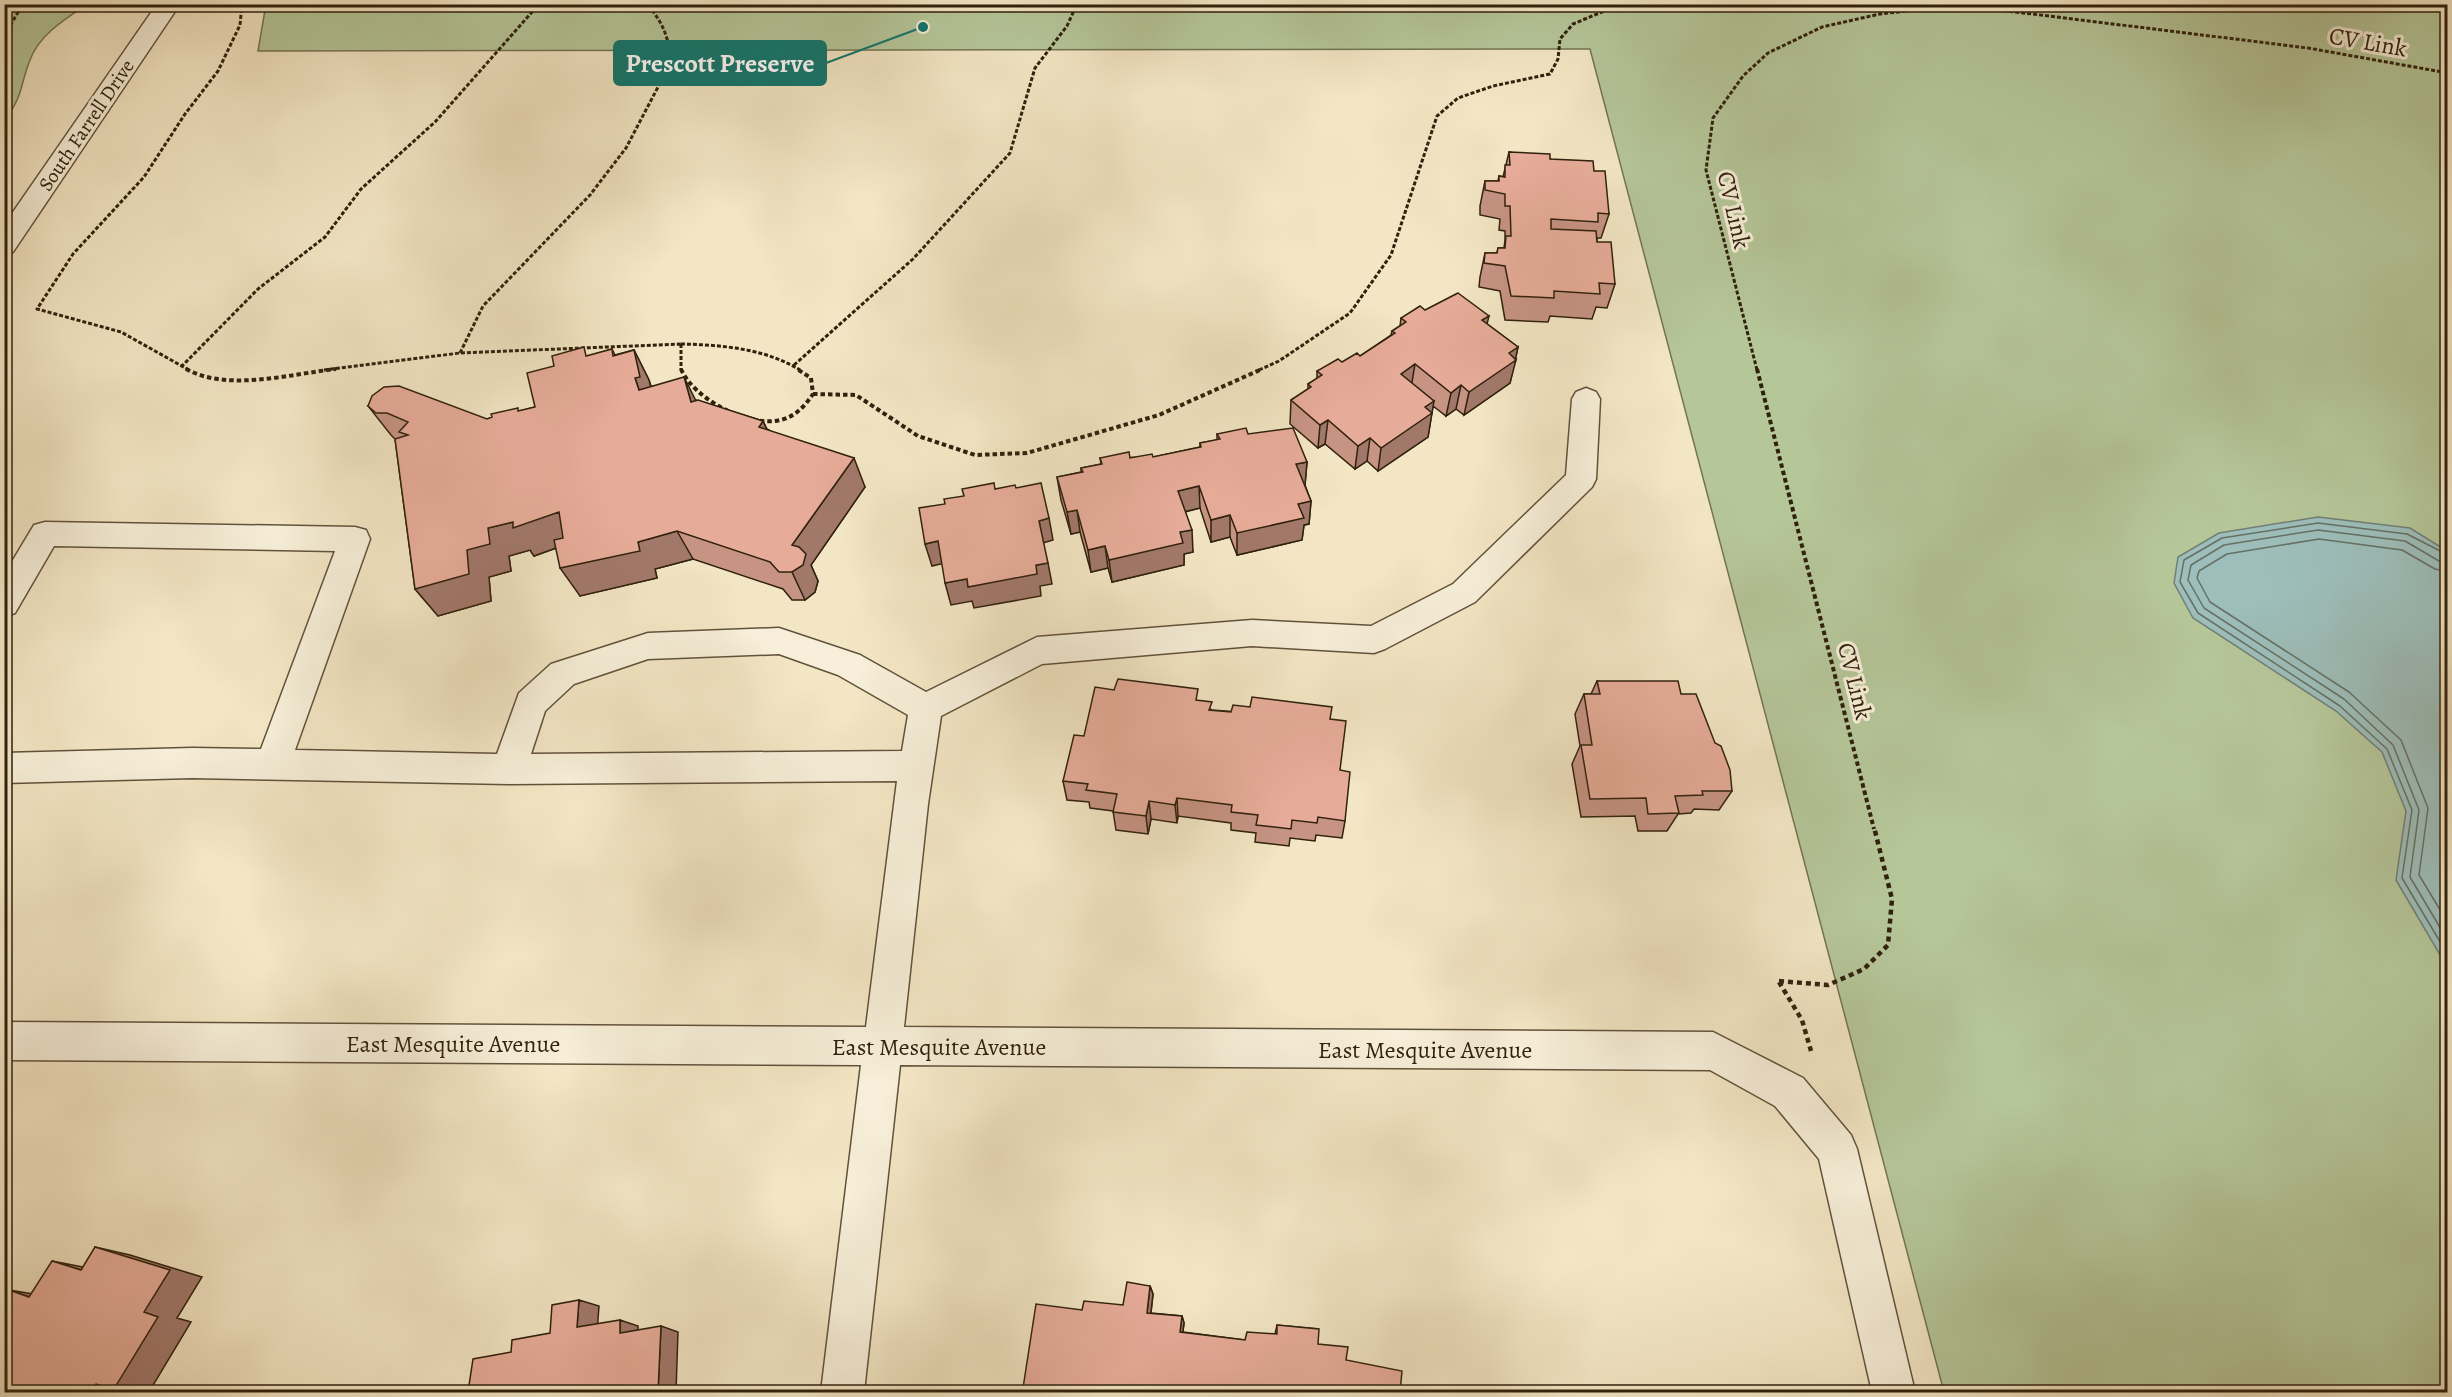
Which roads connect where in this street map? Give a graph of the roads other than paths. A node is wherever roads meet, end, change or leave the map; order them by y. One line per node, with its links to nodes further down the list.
1 (169, 4): 2 (street, South Farrell Drive)
2 (4, 246)
3 (1586, 399): 5 (street)
4 (4, 604): 6 (street)
5 (926, 708): 7 (street); 9 (street)
6 (273, 764): 8 (street); 9 (street)
7 (918, 766): 9 (street); 11 (street)
8 (4, 768)
9 (509, 769)
10 (4, 1041): 11 (street, East Mesquite Avenue)
11 (884, 1047): 12 (street); 13 (street, East Mesquite Avenue)
12 (842, 1392)
13 (1894, 1392)

